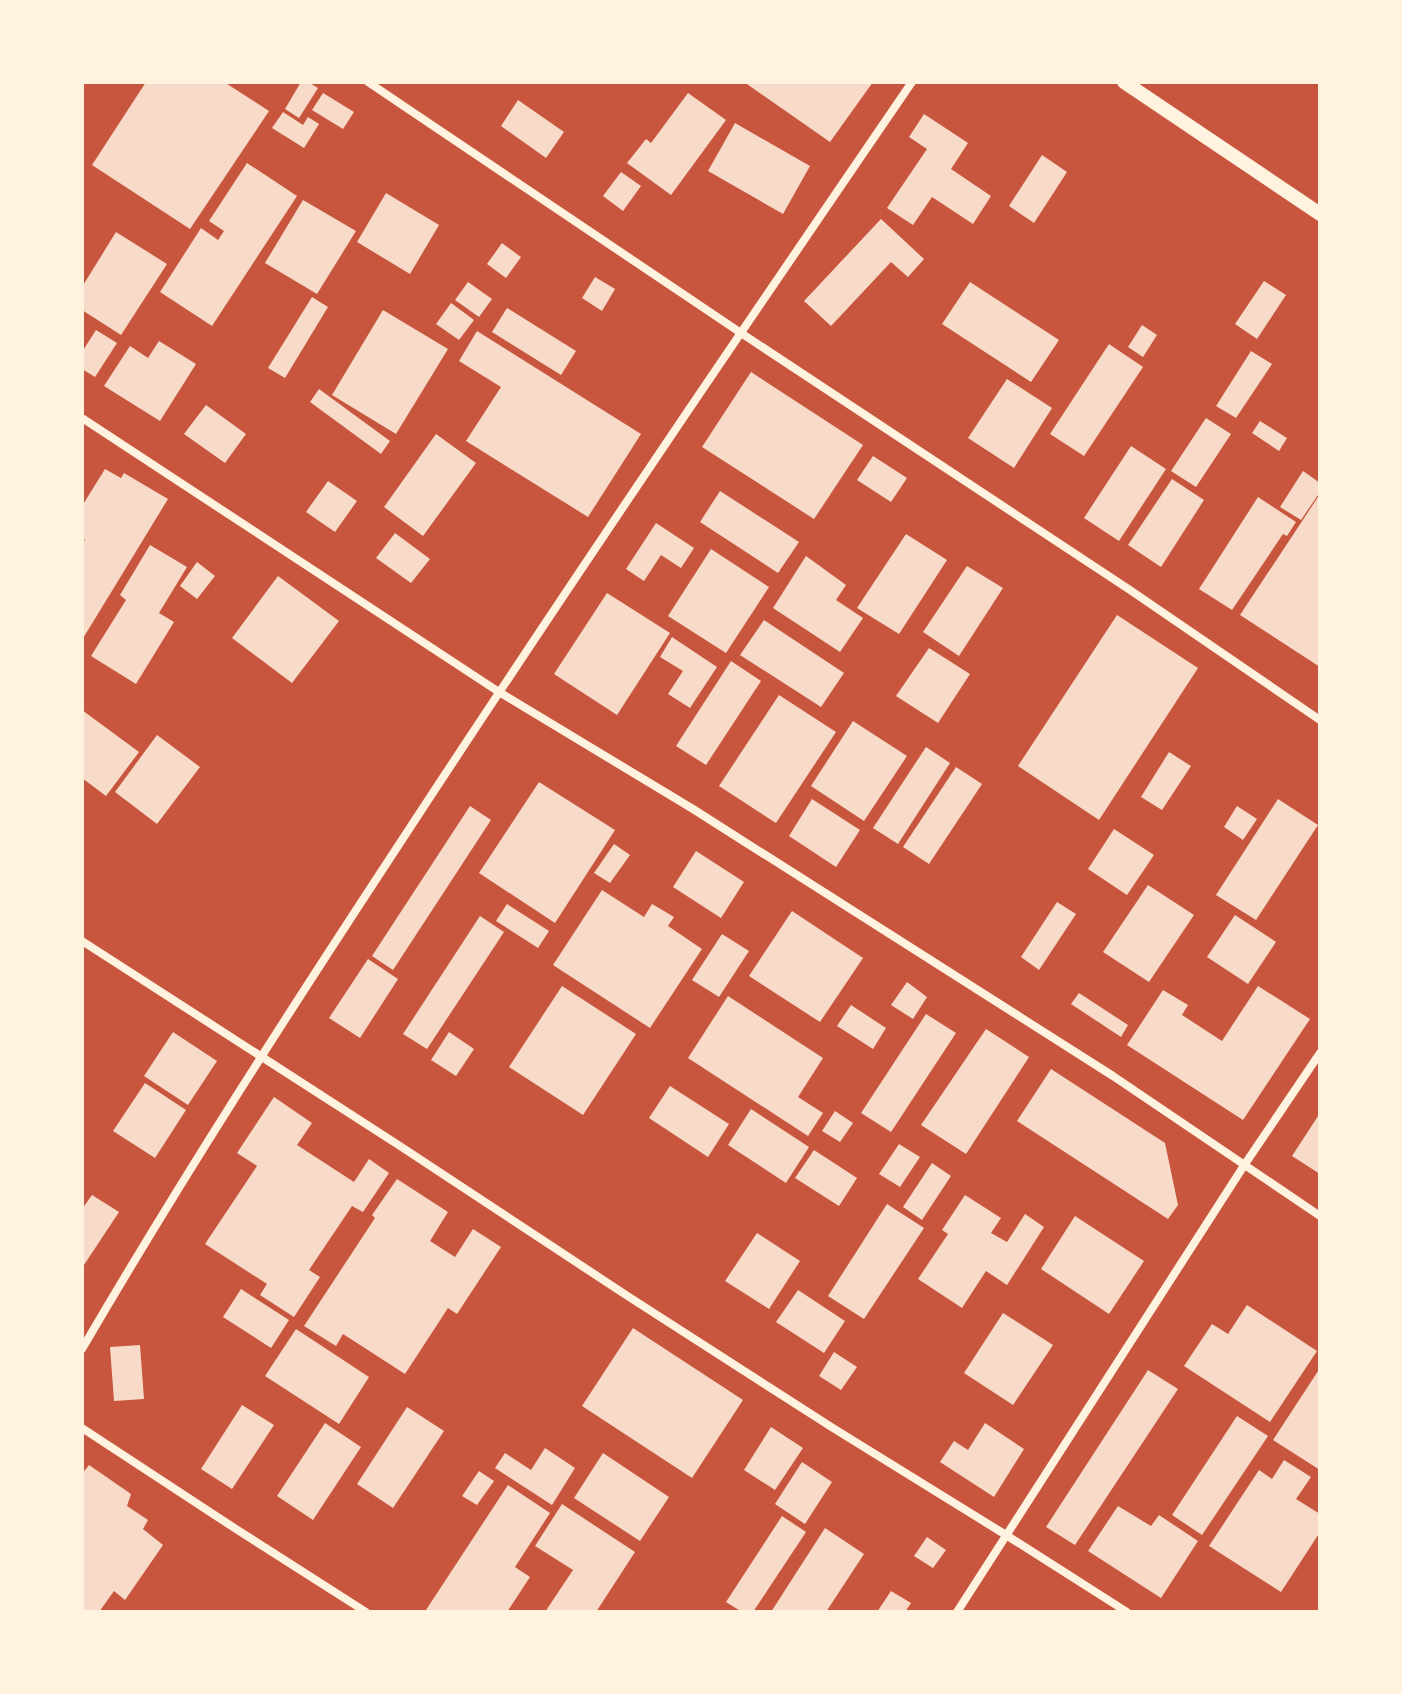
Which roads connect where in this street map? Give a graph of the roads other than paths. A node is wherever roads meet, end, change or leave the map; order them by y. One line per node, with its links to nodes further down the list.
1 (368, 82): 5 (street)
2 (912, 82): 5 (street)
3 (1124, 82): 4 (street)
4 (1320, 214)
5 (741, 333): 7 (street); 8 (street)
6 (82, 418): 7 (street)
7 (499, 692): 11 (street); 12 (street)
8 (1320, 720)
9 (82, 941): 11 (street)
10 (1320, 1053): 12 (street)
11 (260, 1056): 14 (street); 16 (street)
12 (1245, 1164): 13 (street); 16 (street)
13 (1320, 1216)
14 (82, 1349)
15 (82, 1428): 17 (street)
16 (1006, 1535): 18 (street); 19 (street)
17 (366, 1612)
18 (957, 1612)
19 (1127, 1612)

